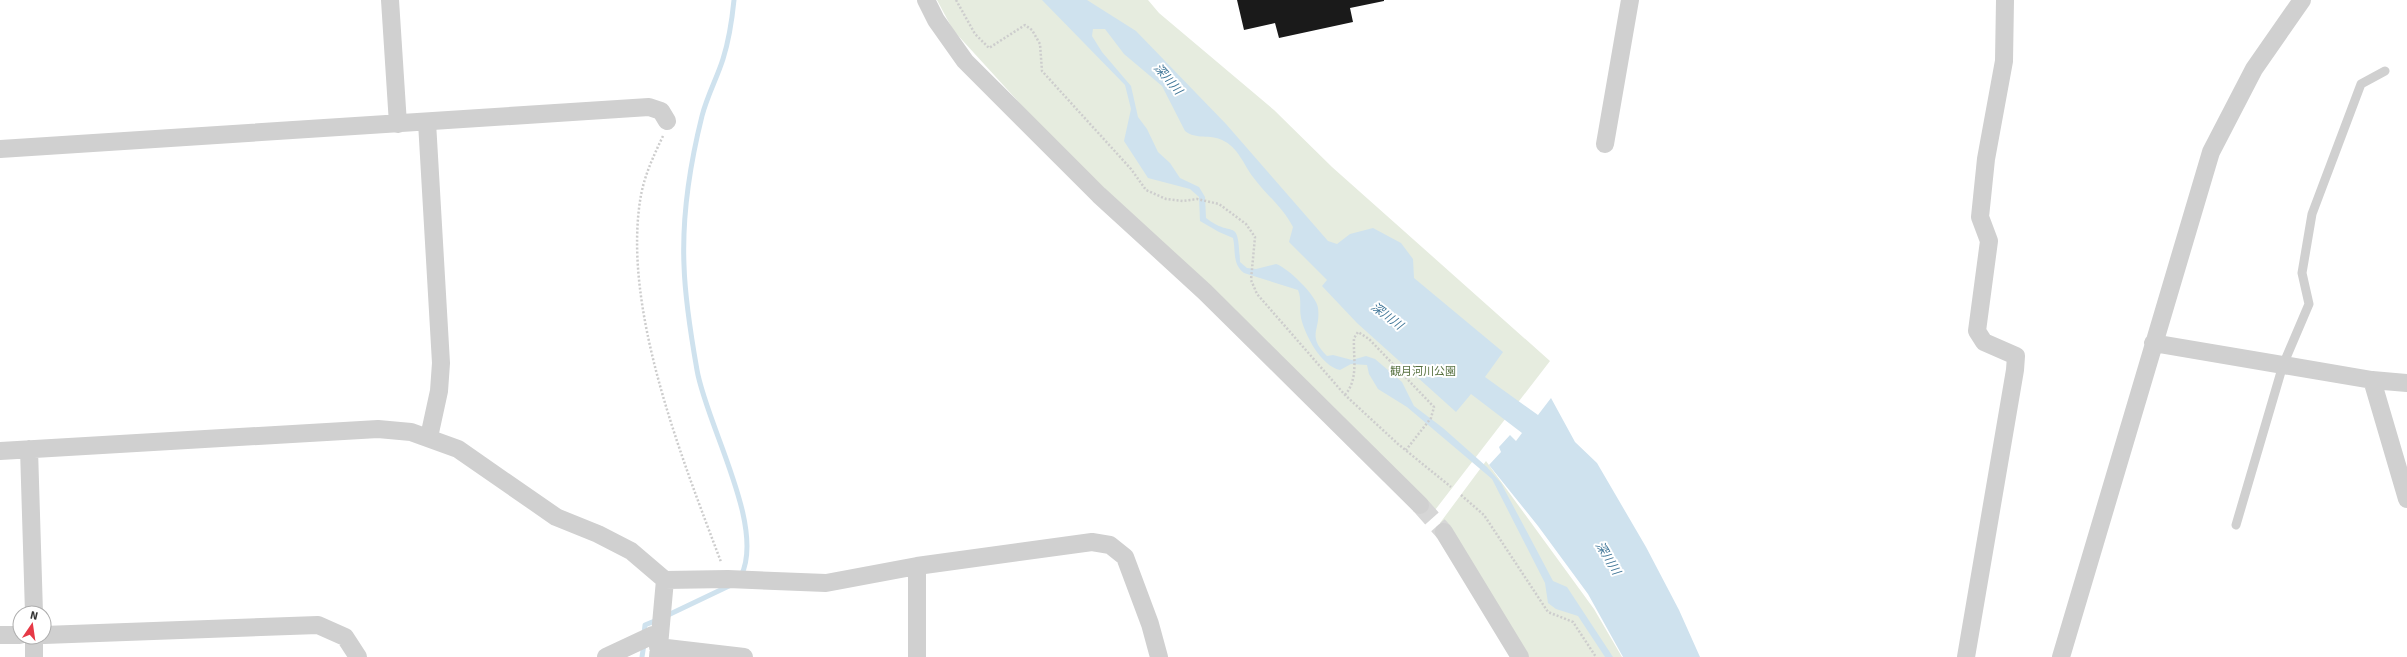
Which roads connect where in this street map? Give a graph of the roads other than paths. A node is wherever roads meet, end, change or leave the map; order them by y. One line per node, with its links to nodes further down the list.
1 (390, 0): 9 (street)
2 (926, 0): 20 (street)
3 (1630, 0): 10 (street)
4 (2006, 0): 38 (street)
5 (2302, 0): 12 (street)
6 (2385, 71): 13 (lane)
7 (667, 121): 8 (street)
8 (427, 122): 9 (street); 16 (street)
9 (398, 124): 11 (street)
10 (1605, 144)
11 (0, 149)
12 (2153, 342): 13 (street); 39 (street)
13 (2283, 365): 14 (street); 21 (lane)
14 (2372, 380): 15 (street); 19 (street)
15 (2407, 383)
16 (429, 437): 17 (street); 24 (street)
17 (29, 449): 18 (street); 25 (street)
18 (0, 451)
19 (2407, 499)
20 (1420, 505)
21 (2236, 525)
22 (1444, 532): 37 (street)
23 (917, 566): 24 (street); 35 (street); 36 (street)
24 (665, 580): 30 (street)
25 (34, 605)
26 (0, 635): 27 (street)
27 (12, 635)
28 (52, 635): 32 (street)
29 (34, 645): 31 (street)
30 (658, 648): 33 (street); 34 (street)
31 (34, 657)
32 (358, 657)
33 (606, 657)
34 (744, 657)
35 (917, 657)
36 (1158, 657)
37 (1520, 657)
38 (1966, 657)
39 (2061, 657)

